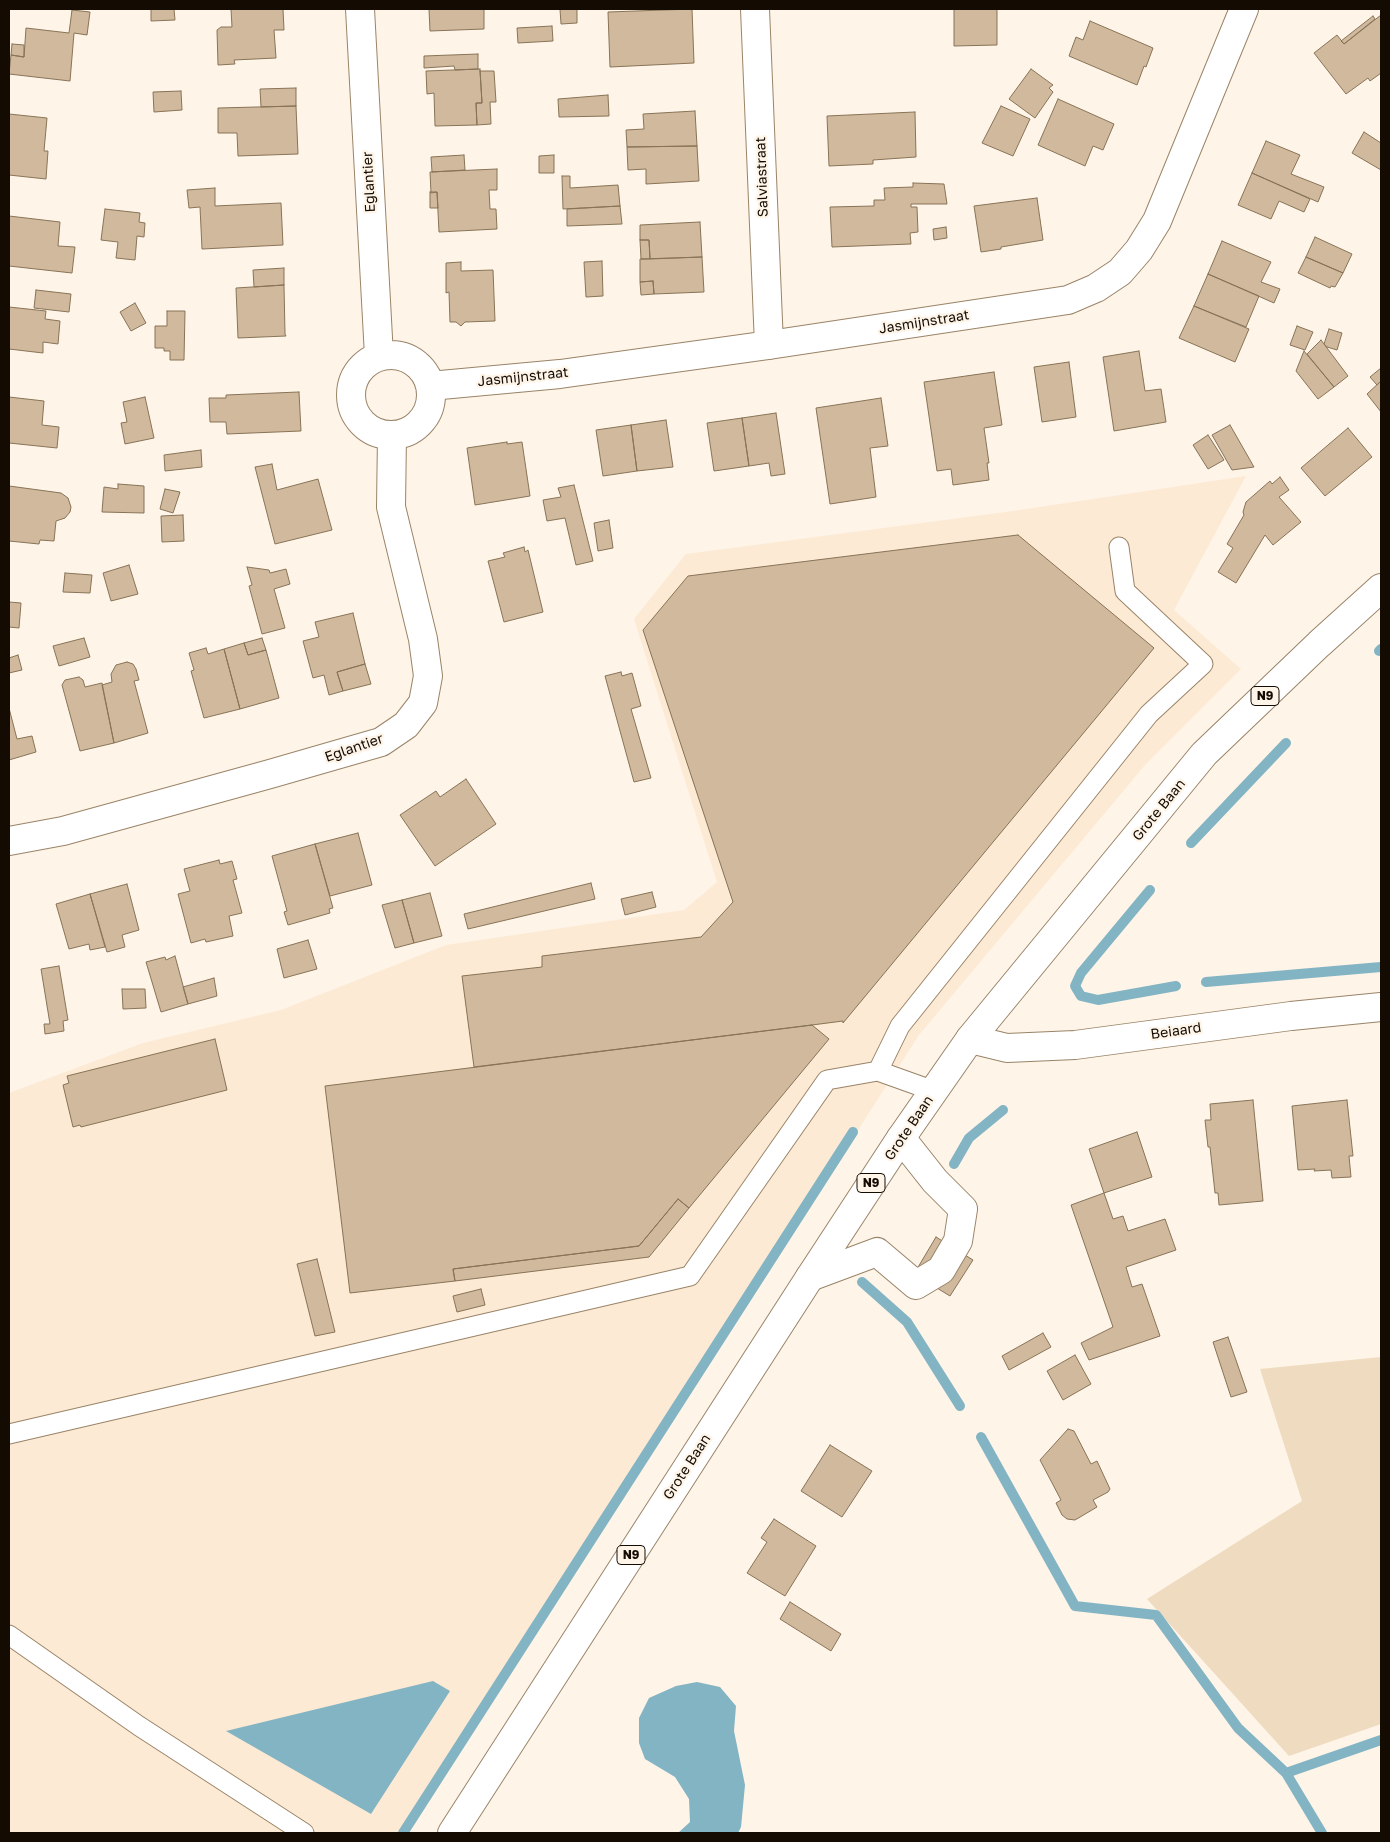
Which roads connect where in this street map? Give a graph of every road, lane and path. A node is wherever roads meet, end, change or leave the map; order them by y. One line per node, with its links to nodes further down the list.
1 (360, 9): 5 (street, Eglantier)
2 (755, 9): 4 (street, Salviastraat)
3 (1244, 9): 4 (street, Jasmijnstraat)
4 (769, 345): 6 (street, Jasmijnstraat)
5 (379, 356): 6 (street); 7 (street)
6 (430, 386): 7 (street)
7 (392, 435): 10 (street, Eglantier)
8 (1119, 547): 13 (lane)
9 (1381, 588): 12 (street, Grote Baan / N9)
10 (9, 841)
11 (1381, 1007): 12 (street, Beiaard)
12 (970, 1039): 14 (street, Grote Baan / N9)
13 (878, 1071): 14 (lane); 17 (lane)
14 (934, 1091): 15 (street, Grote Baan / N9)
15 (901, 1138): 16 (street, Grote Baan / N9); 16 (street)
16 (810, 1276): 20 (street, Grote Baan / N9)
17 (9, 1434)
18 (9, 1635): 19 (lane)
19 (304, 1833)
20 (452, 1833)

